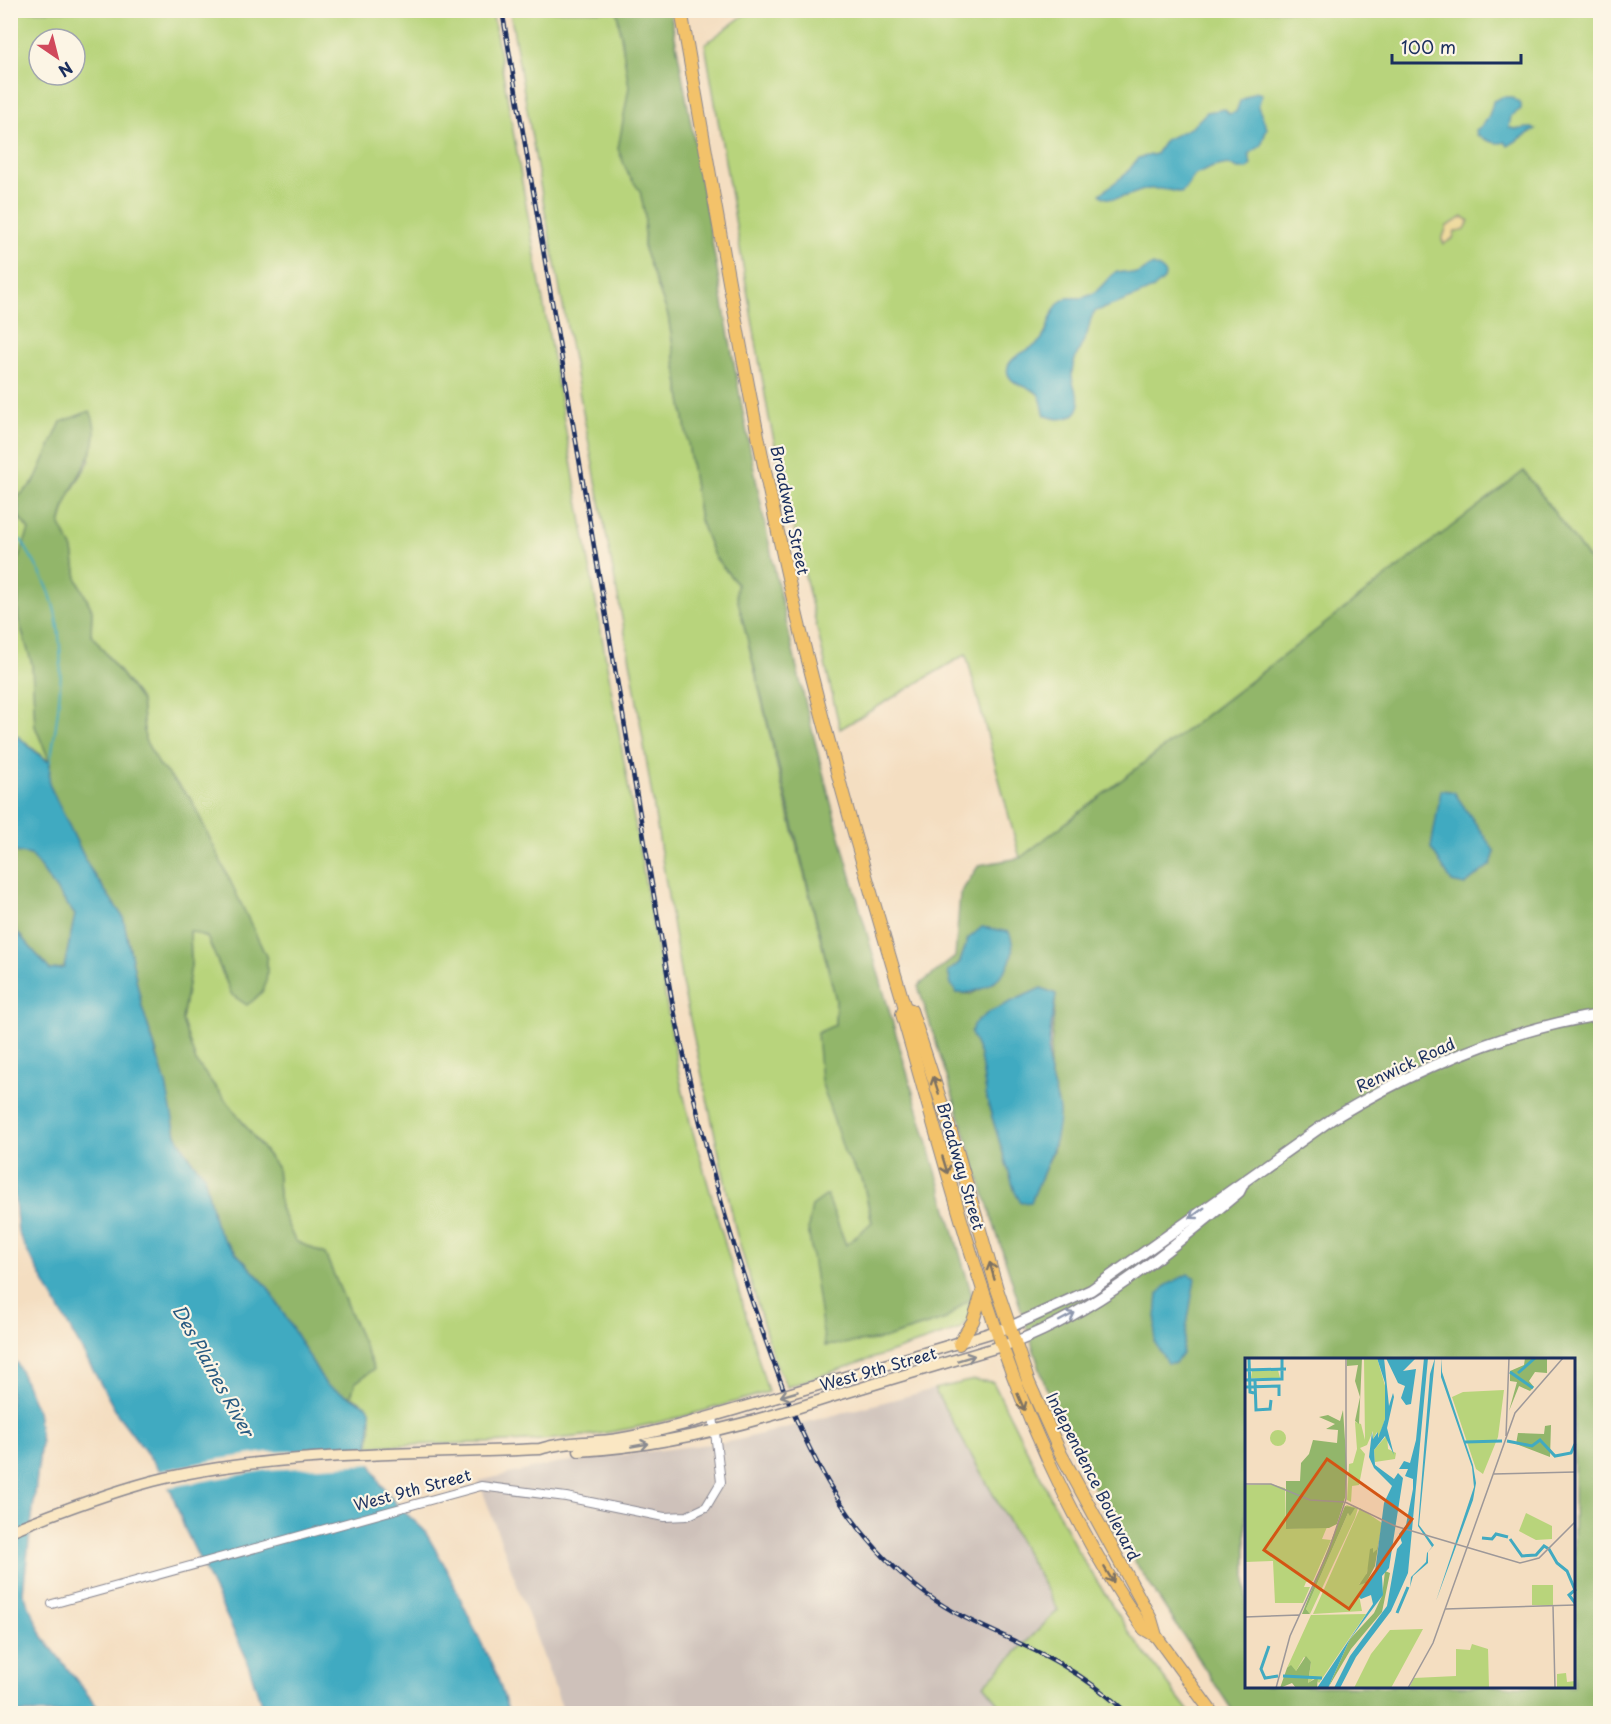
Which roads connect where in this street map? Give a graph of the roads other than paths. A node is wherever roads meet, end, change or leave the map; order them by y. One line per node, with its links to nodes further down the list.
1 (681, 10): 2 (main road, Broadway Street)
2 (905, 1008): 5 (main road, Broadway Street, one-way to 5); 6 (main road, Broadway Street, one-way to 2)
3 (1600, 1015): 4 (street, Renwick Road)
4 (1243, 1184): 6 (street, Renwick Road, one-way to 6); 8 (street, Renwick Road, one-way to 4)
5 (982, 1292): 7 (main road, Broadway Street); 9 (main road)
6 (1010, 1327): 7 (main road, Renwick Road); 8 (main road, Independence Boulevard)
7 (995, 1332): 9 (main road, West 9th Street); 10 (main road, Independence Boulevard)
8 (1015, 1342): 10 (main road, West 9th Street); 16 (main road, Independence Boulevard)
9 (959, 1344): 11 (main road, West 9th Street, one-way to 11, bridge)
10 (1000, 1347): 12 (main road, West 9th Street, one-way to 10, bridge); 16 (main road, Independence Boulevard, one-way to 16)
11 (713, 1416): 12 (street, West 9th Street); 13 (main road, West 9th Street)
12 (715, 1431): 13 (main road, West 9th Street, one-way to 12); 15 (street, West 9th Street)
13 (540, 1449): 14 (main road, West 9th Street)
14 (10, 1531)
15 (52, 1604)
16 (1156, 1636): 17 (main road, Independence Boulevard)
17 (1213, 1713)

